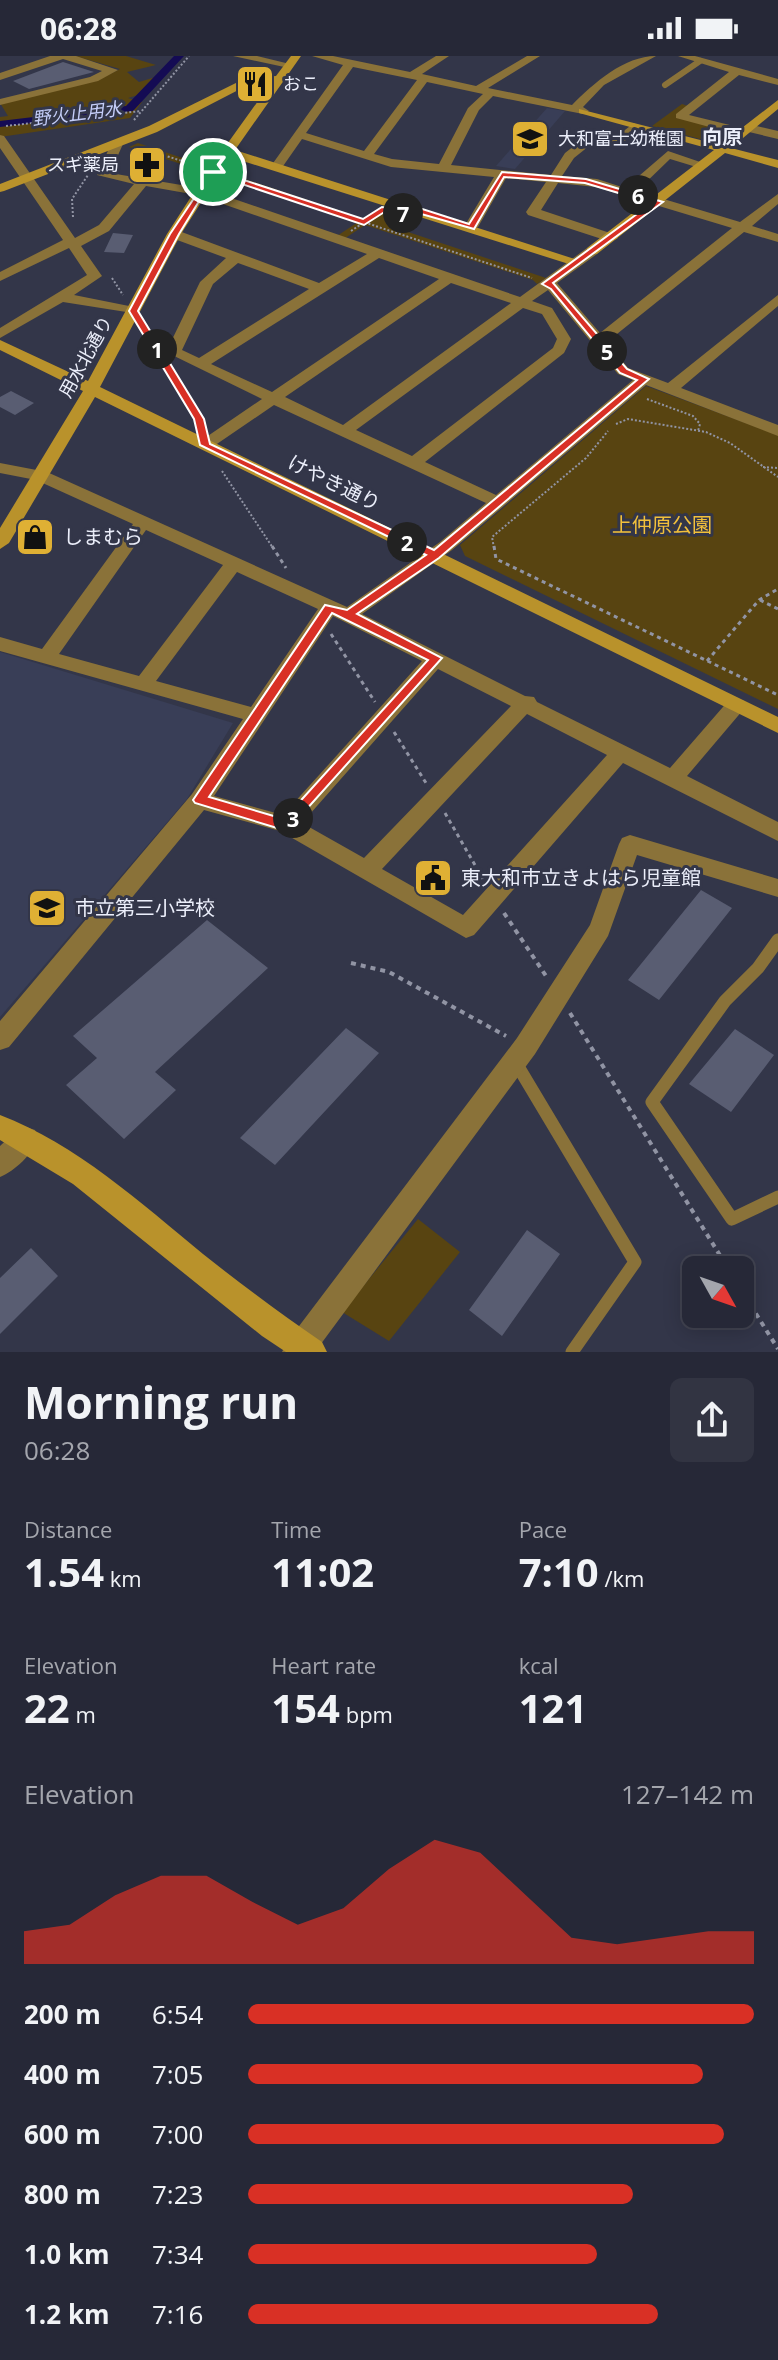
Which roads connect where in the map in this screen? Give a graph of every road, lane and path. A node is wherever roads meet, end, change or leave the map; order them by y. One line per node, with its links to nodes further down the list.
1 (62, 56): 14 (street); 21 (street)
2 (189, 56): 24 (path)
3 (238, 56): 9 (street)
4 (317, 56): 11 (street)
5 (444, 56): 13 (street)
6 (535, 56): 19 (street)
7 (651, 56): 23 (street)
8 (683, 56): 10 (street)
9 (293, 61): 15 (street, 用水北通り)
10 (700, 61): 12 (street); 18 (lane)
11 (350, 63): 13 (street); 28 (street)
12 (737, 71): 17 (street); 27 (street)
13 (411, 76): 16 (street)
14 (0, 77)
15 (278, 79): 31 (street); 33 (street, 用水北通り)
16 (424, 79): 19 (street); 34 (street)
17 (778, 82)
18 (665, 85)
19 (475, 91): 20 (street)
20 (489, 94): 23 (street); 39 (street)
21 (0, 102)
22 (778, 103): 27 (street)
23 (579, 110): 26 (street)
24 (141, 111): 25 (path); 31 (path)
25 (0, 127)
26 (634, 127): 32 (street); 43 (street)
27 (745, 130): 29 (street); 32 (street)
28 (300, 135): 34 (street); 38 (street)
29 (778, 135)
30 (0, 139): 35 (street)
31 (120, 143): 40 (path); 42 (street); 44 (street)
32 (723, 150): 36 (street); 37 (street)
33 (228, 152): 38 (street); 40 (street, 用水北通り)
34 (367, 155): 39 (street)
35 (7, 159): 42 (street)
36 (778, 164)
37 (703, 165): 47 (street); 49 (street)
38 (277, 166): 50 (street)
39 (443, 169): 41 (street)
40 (213, 172): 46 (street, 用水北通り); 51 (path)
41 (502, 174): 43 (street); 52 (street)
42 (28, 179): 45 (street); 58 (street)
43 (552, 179): 47 (street); 55 (street)
44 (143, 182): 46 (street); 58 (street)
45 (0, 188)
46 (201, 190): 54 (street, 用水北通り); 57 (street)
47 (628, 192): 49 (street)
48 (778, 198): 53 (street)
49 (658, 202): 53 (street); 55 (street)
50 (410, 208): 51 (path); 52 (street)
51 (364, 222): 57 (path); 64 (path)
52 (471, 227): 61 (street)
53 (743, 227): 56 (street); 71 (street)
54 (174, 234): 60 (street); 69 (street, 用水北通り)
55 (611, 238): 61 (street)
56 (778, 238)
57 (337, 240): 59 (street)
58 (73, 243): 62 (street); 66 (street)
59 (377, 253): 63 (street); 65 (street)
60 (236, 257): 65 (street); 73 (street)
61 (577, 262): 64 (street)
62 (0, 277)
63 (449, 278): 67 (street); 77 (street)
64 (547, 284): 67 (street); 71 (street)
65 (321, 289): 73 (street)
66 (61, 297): 69 (street); 70 (street)
67 (521, 303): 79 (street); 83 (street)
68 (775, 305): 75 (street)
69 (134, 311): 76 (street, 用水北通り); 82 (path)
70 (0, 334)
71 (599, 341): 74 (street)
72 (0, 344): 76 (street, けやき通り)
73 (200, 364): 77 (street)
74 (644, 379): 75 (street); 89 (street)
75 (671, 388): 81 (street)
76 (91, 390): 82 (street, けやき通り); 87 (street, 用水北通り)
77 (274, 398): 79 (street); 82 (street)
78 (647, 399): 80 (path)
79 (345, 431): 83 (street)
80 (698, 431): 84 (path); 94 (path)
81 (778, 431)
82 (205, 445): 92 (street, けやき通り)
83 (413, 463): 89 (street)
84 (763, 467): 86 (path); 88 (path)
85 (0, 468): 87 (street)
86 (778, 468)
87 (41, 476): 90 (street); 91 (street, 用水北通り)
88 (778, 477)
89 (497, 502): 92 (street)
90 (143, 522): 93 (street); 101 (street)
91 (0, 543)
92 (435, 555): 99 (street); 107 (street, けやき通り)
93 (233, 564): 99 (street); 104 (street)
94 (526, 574): 95 (path); 103 (path)
95 (516, 582)
96 (778, 589): 97 (path)
97 (759, 600): 98 (path); 103 (path)
98 (778, 609)
99 (339, 611): 102 (street); 108 (street)
100 (0, 644): 101 (street)
101 (47, 656): 104 (street)
102 (436, 658): 106 (street); 113 (street)
103 (707, 661): 105 (path)
104 (145, 682): 108 (street)
105 (778, 695)
106 (527, 702): 110 (street); 115 (street)
107 (736, 705): 109 (street, けやき通り); 111 (street)
108 (257, 716): 112 (street)
109 (778, 726)
110 (622, 751): 111 (street); 115 (street)
111 (674, 777): 114 (street)
112 (200, 800): 113 (street); 120 (street)
113 (287, 825): 115 (street)
114 (778, 832)
115 (366, 871)
116 (778, 888): 119 (street)
117 (778, 940): 125 (lane)
118 (351, 963): 121 (path)
119 (559, 995): 121 (street); 126 (path)
120 (0, 1039)
121 (520, 1054): 129 (street); 130 (lane)
122 (0, 1127): 123 (street)
123 (26, 1139): 124 (street); 129 (street)
124 (0, 1164)
125 (778, 1197)
126 (720, 1256)
127 (754, 1310): 128 (path)
128 (778, 1349)
129 (303, 1350)
130 (572, 1352)

